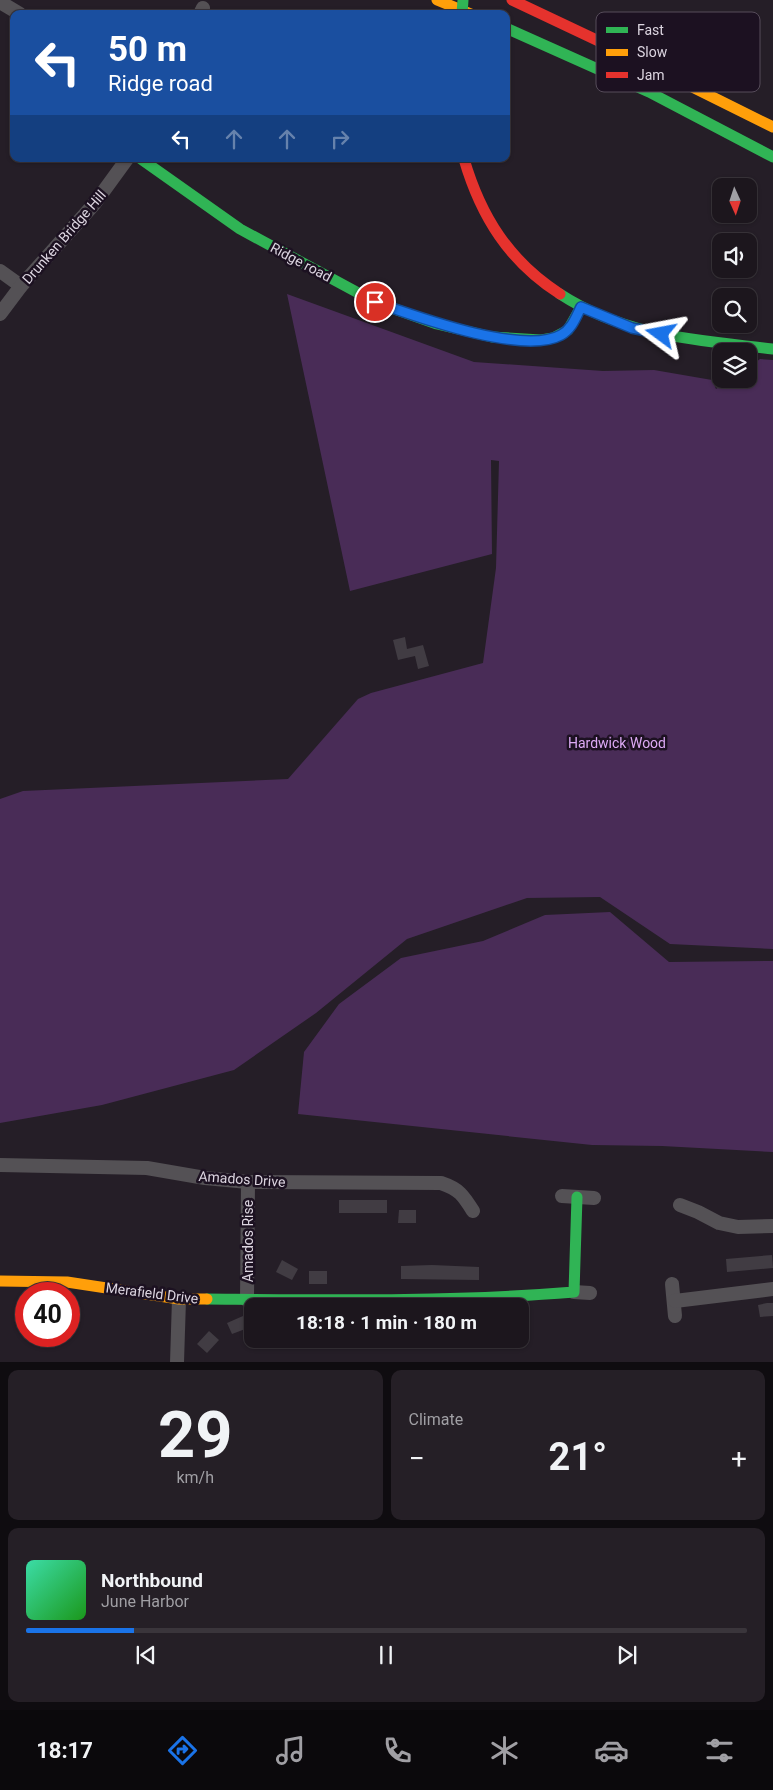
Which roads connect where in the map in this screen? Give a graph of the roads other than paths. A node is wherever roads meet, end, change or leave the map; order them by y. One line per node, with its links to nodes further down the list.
1 (437, 0): 5 (main road)
2 (512, 0): 7 (main road)
3 (0, 2): 4 (street)
4 (13, 10)
5 (461, 10)
6 (510, 30): 8 (main road)
7 (596, 39)
8 (596, 68)
9 (649, 92): 12 (main road)
10 (705, 92): 11 (main road)
11 (773, 127)
12 (773, 157)
13 (125, 162): 17 (street, Drunken Bridge Hill)
14 (145, 162): 18 (main road, Ridge road)
15 (465, 162): 18 (main road)
16 (0, 271): 17 (street)
17 (21, 286): 19 (street, Drunken Bridge Hill)
18 (581, 307): 20 (main road)
19 (0, 314)
20 (773, 349)
21 (0, 1165): 22 (street, Amados Drive)
22 (248, 1182): 27 (street, Amados Drive); 34 (street, Amados Rise)
23 (562, 1196): 24 (street)
24 (577, 1197): 25 (street); 32 (main road)
25 (594, 1198)
26 (680, 1206): 28 (street)
27 (473, 1211)
28 (773, 1226)
29 (0, 1281): 36 (main road, Merafield Drive)
30 (672, 1284): 38 (street)
31 (773, 1289): 38 (street)
32 (574, 1292): 33 (street, Merafield Drive); 35 (main road, Merafield Drive)
33 (590, 1293)
34 (247, 1298)
35 (459, 1298)
36 (179, 1299): 37 (main road, Merafield Drive); 40 (street)
37 (244, 1300)
38 (675, 1301): 39 (street)
39 (675, 1316)
40 (176, 1362)

